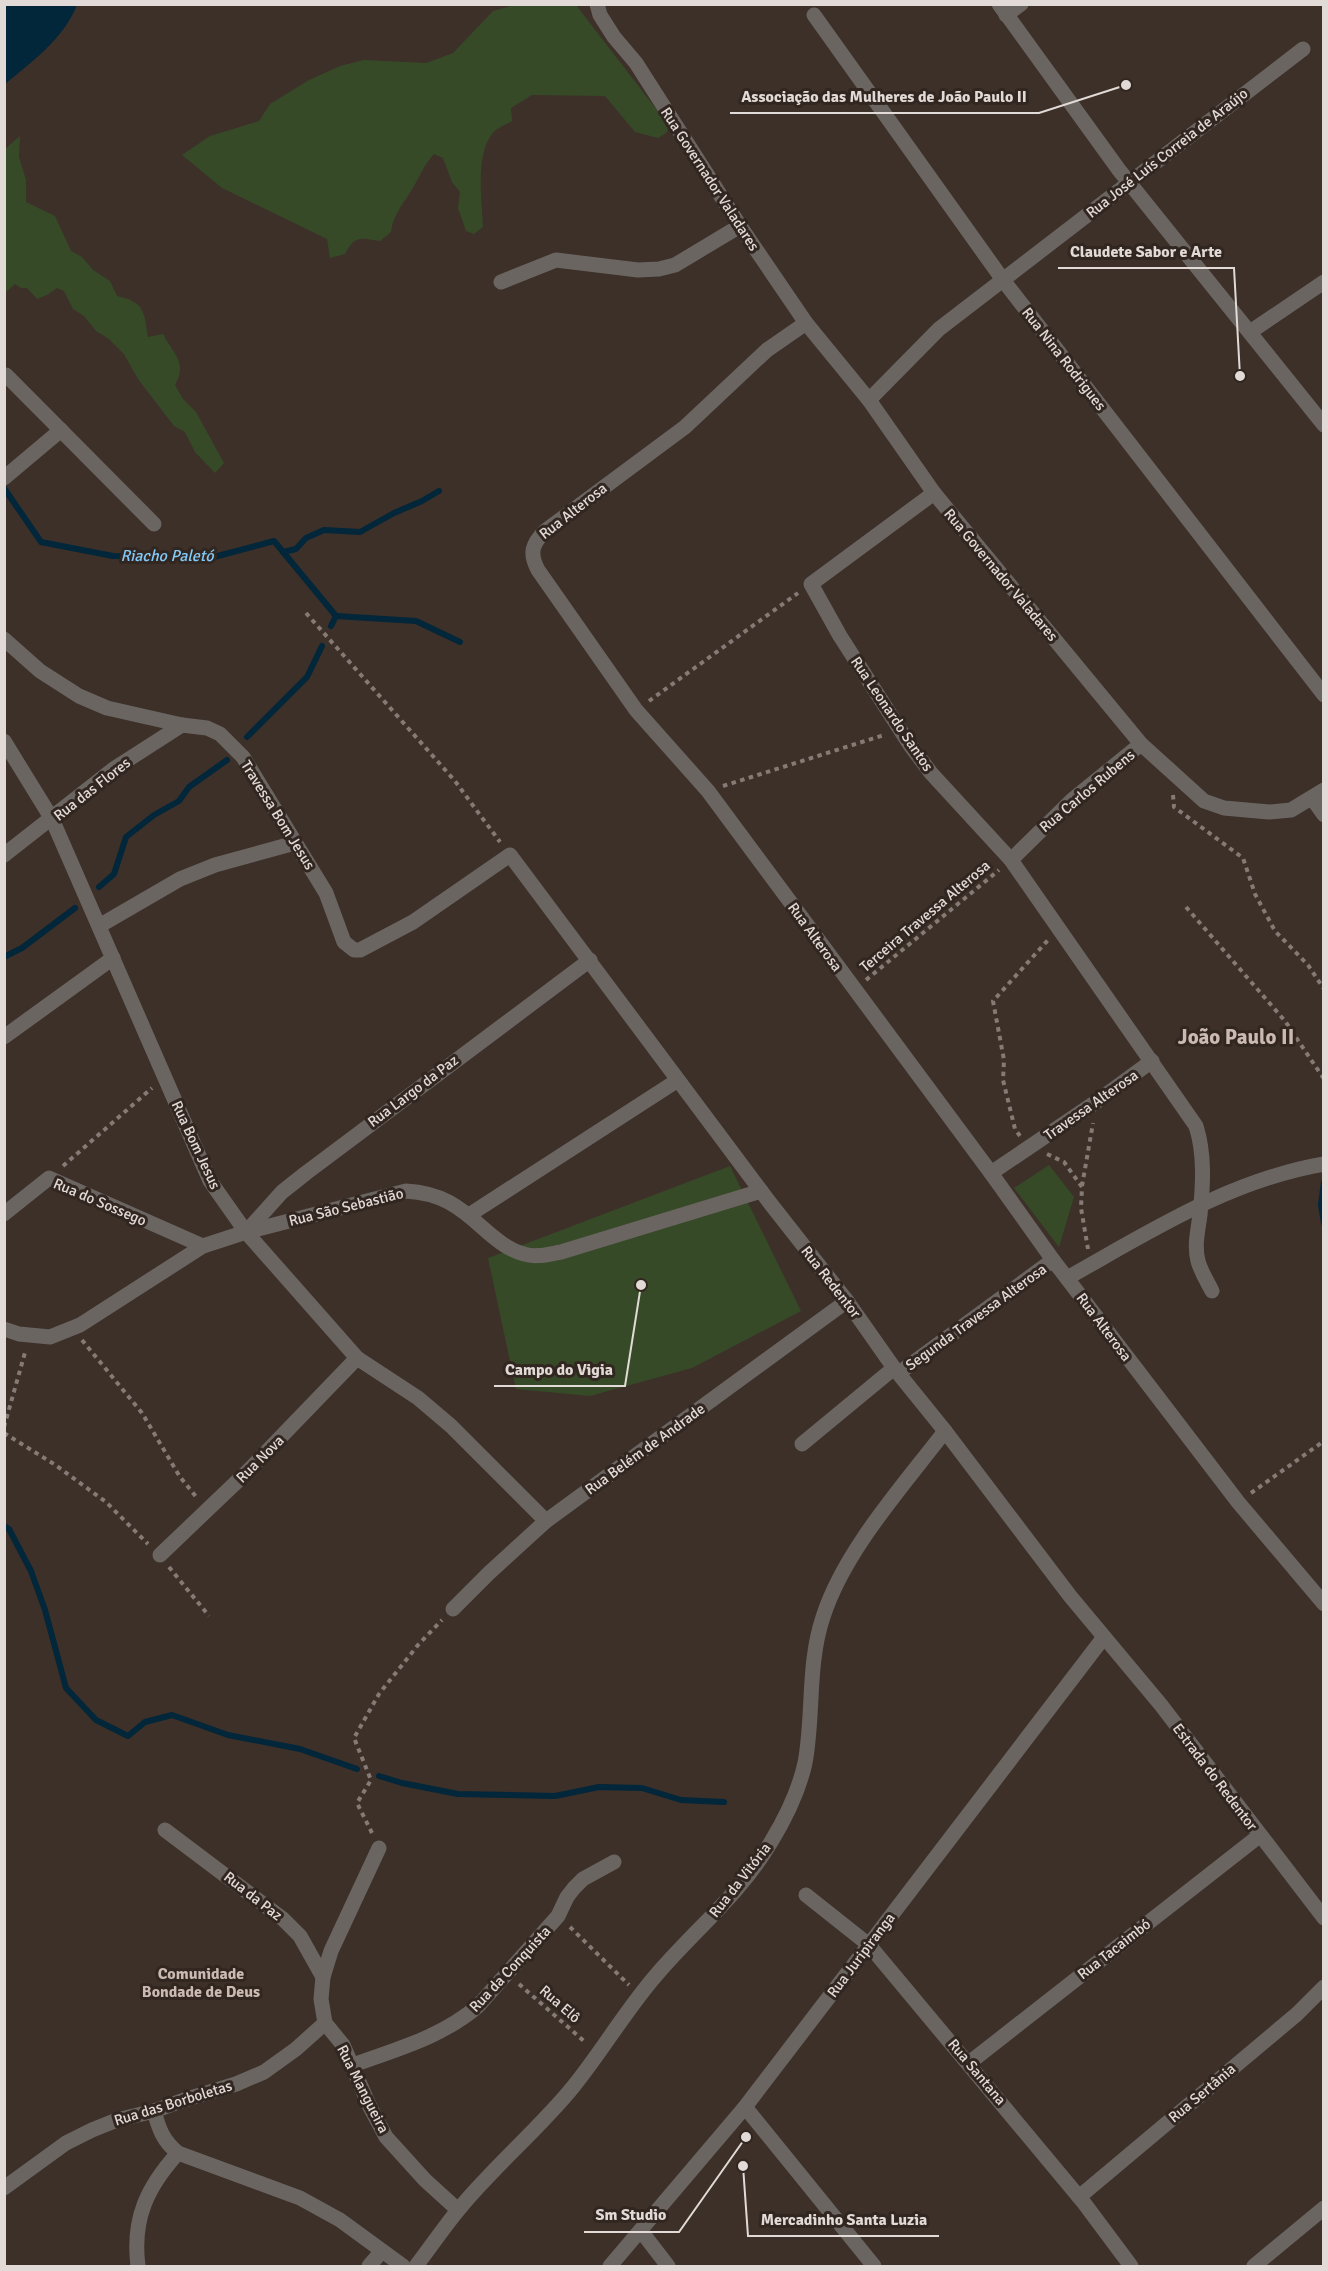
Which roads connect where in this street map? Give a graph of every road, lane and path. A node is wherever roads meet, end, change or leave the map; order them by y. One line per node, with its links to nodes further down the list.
1 (597, 4): 7 (street, Rua Governador Valadares)
2 (1021, 4): 3 (street)
3 (1002, 10): 6 (street)
4 (814, 15): 8 (street, Rua Nina Rodrigues)
5 (1303, 49): 6 (street, Rua José Luís Correia de Araújo)
6 (1129, 182): 8 (street, Rua José Luís Correia de Araújo); 12 (street)
7 (740, 226): 9 (street); 11 (street, Rua Governador Valadares)
8 (1003, 280): 14 (street, Rua José Luís Correia de Araújo); 23 (street, Rua Nina Rodrigues)
9 (501, 282)
10 (1323, 282): 12 (street)
11 (806, 323): 14 (street, Rua Governador Valadares); 24 (street, Rua Alterosa)
12 (1250, 332): 15 (street)
13 (6, 375): 16 (street)
14 (869, 400): 18 (street, Rua Governador Valadares)
15 (1323, 424)
16 (61, 430): 17 (street); 19 (street)
17 (7, 475)
18 (934, 493): 20 (street); 28 (street, Rua Governador Valadares)
19 (154, 524)
20 (811, 584): 24 (path); 26 (street, Rua Leonardo Santos)
21 (306, 613): 36 (path)
22 (4, 639): 25 (street, Travessa Bom Jesus)
23 (1323, 694)
24 (636, 710): 30 (street, Rua Alterosa)
25 (182, 725): 33 (street, Rua das Flores); 34 (street, Travessa Bom Jesus)
26 (899, 730): 30 (path); 37 (street, Rua Leonardo Santos)
27 (4, 741): 33 (street, Rua Bom Jesus)
28 (1141, 744): 29 (street, Rua Carlos Rubens); 37 (street, Rua Carlos Rubens)
29 (1172, 772): 31 (street, Rua Carlos Rubens); 43 (path)
30 (708, 791): 44 (street, Rua Alterosa)
31 (1318, 794): 32 (street)
32 (1323, 815)
33 (52, 819): 35 (street, Rua das Flores); 39 (street, Rua Bom Jesus)
34 (295, 843): 36 (street, Travessa Bom Jesus); 39 (street)
35 (4, 855)
36 (510, 855): 42 (street, Rua Redentor)
37 (1011, 860): 40 (street, Rua Leonardo Santos); 44 (path, Terceira Travessa Alterosa)
38 (1186, 907): 48 (path)
39 (99, 926): 41 (street, Rua Bom Jesus)
40 (1058, 928): 46 (street, Rua Leonardo Santos); 51 (path, Travessa Alterosa)
41 (113, 958): 45 (street); 47 (street, Rua Bom Jesus)
42 (590, 960): 49 (street, Rua Redentor); 60 (street, Rua Largo da Paz)
43 (1323, 989)
44 (855, 990): 53 (street, Rua Alterosa)
45 (4, 1037)
46 (1152, 1061): 50 (street, Travessa Alterosa); 57 (street, Rua Leonardo Santos)
47 (165, 1076): 54 (path); 60 (street, Rua Bom Jesus)
48 (1323, 1078)
49 (678, 1080): 56 (street, Rua Redentor); 59 (street)
50 (1096, 1102): 51 (street, Travessa Alterosa); 55 (path)
51 (1029, 1149): 53 (street); 55 (path)
52 (1323, 1164): 57 (street)
53 (991, 1173): 62 (street, Rua Alterosa)
54 (49, 1178): 58 (street, Rua do Sossego); 61 (street, Rua do Sossego)
55 (1082, 1187): 63 (path)
56 (761, 1191): 59 (street, Rua São Sebastião); 66 (street, Rua Redentor)
57 (1201, 1205): 63 (street); 65 (street, Rua Leonardo Santos)
58 (4, 1214)
59 (469, 1215): 60 (street, Rua São Sebastião)
60 (246, 1232): 61 (street, Rua São Sebastião); 70 (street, Rua Bom Jesus)
61 (203, 1246): 67 (street, Rua São Sebastião)
62 (1053, 1260): 64 (street, Rua Alterosa); 71 (street, Segunda Travessa Alterosa)
63 (1091, 1265): 64 (street)
64 (1067, 1278): 77 (street, Rua Alterosa)
65 (1212, 1291)
66 (847, 1302): 71 (street, Rua Redentor); 79 (street, Rua Belém de Andrade)
67 (73, 1328): 69 (street, Rua São Sebastião); 78 (path)
68 (4, 1329): 69 (street, Rua São Sebastião)
69 (30, 1335): 72 (path)
70 (357, 1358): 78 (street, Rua Nova); 79 (street, Rua Bom Jesus)
71 (897, 1371): 73 (street, Rua Redentor); 76 (street, Segunda Travessa Alterosa)
72 (4, 1427)
73 (945, 1431): 84 (street, Rua Redentor); 96 (street, Rua da Vitória)
74 (4, 1433): 80 (path)
75 (1323, 1441): 77 (path)
76 (802, 1444)
77 (1238, 1502): 81 (street, Rua Alterosa)
78 (207, 1511): 80 (street, Rua Nova)
79 (546, 1521): 82 (street, Rua Belém de Andrade)
80 (160, 1555): 83 (path)
81 (1323, 1604)
82 (453, 1609): 87 (path)
83 (209, 1616)
84 (1104, 1637): 86 (street, Estrada do Redentor); 92 (street, Rua Juripiranga)
85 (165, 1830): 94 (street, Rua da Paz)
86 (1259, 1836): 91 (street, Estrada do Redentor); 99 (street, Rua Tacaimbó)
87 (379, 1848): 94 (street)
88 (614, 1862): 90 (street, Rua da Conquista)
89 (806, 1895): 92 (street, Rua Santana)
90 (558, 1916): 93 (street, Rua da Conquista); 96 (path)
91 (1323, 1918)
92 (869, 1945): 99 (street, Rua Santana); 101 (street, Rua Juripiranga)
93 (507, 1974): 98 (path, Rua Elô); 100 (street, Rua da Conquista)
94 (323, 1977): 97 (street)
95 (1323, 1987): 105 (street, Rua Sertânia)
96 (639, 1995): 98 (street, Rua da Vitória)
97 (325, 2023): 100 (street, Rua Mangueira); 102 (street, Rua das Borboletas)
98 (597, 2053): 107 (street, Rua da Vitória)
99 (969, 2063): 105 (street, Rua Santana)
100 (353, 2065): 107 (street, Rua Mangueira)
101 (745, 2107): 108 (street, Rua Juripiranga); 116 (street)
102 (154, 2111): 103 (street); 104 (street, Rua das Borboletas)
103 (178, 2153): 109 (street); 110 (street)
104 (9, 2179)
105 (1079, 2197): 117 (street, Rua Santana)
106 (1323, 2208): 118 (street)
107 (458, 2210): 113 (street, Rua da Vitória)
108 (642, 2231): 114 (street, Rua Juripiranga); 115 (street)
109 (382, 2251): 111 (street); 112 (street)
110 (138, 2266)
111 (369, 2266)
112 (403, 2266)
113 (417, 2266)
114 (610, 2266)
115 (668, 2266)
116 (874, 2266)
117 (1131, 2266)
118 (1254, 2266)

